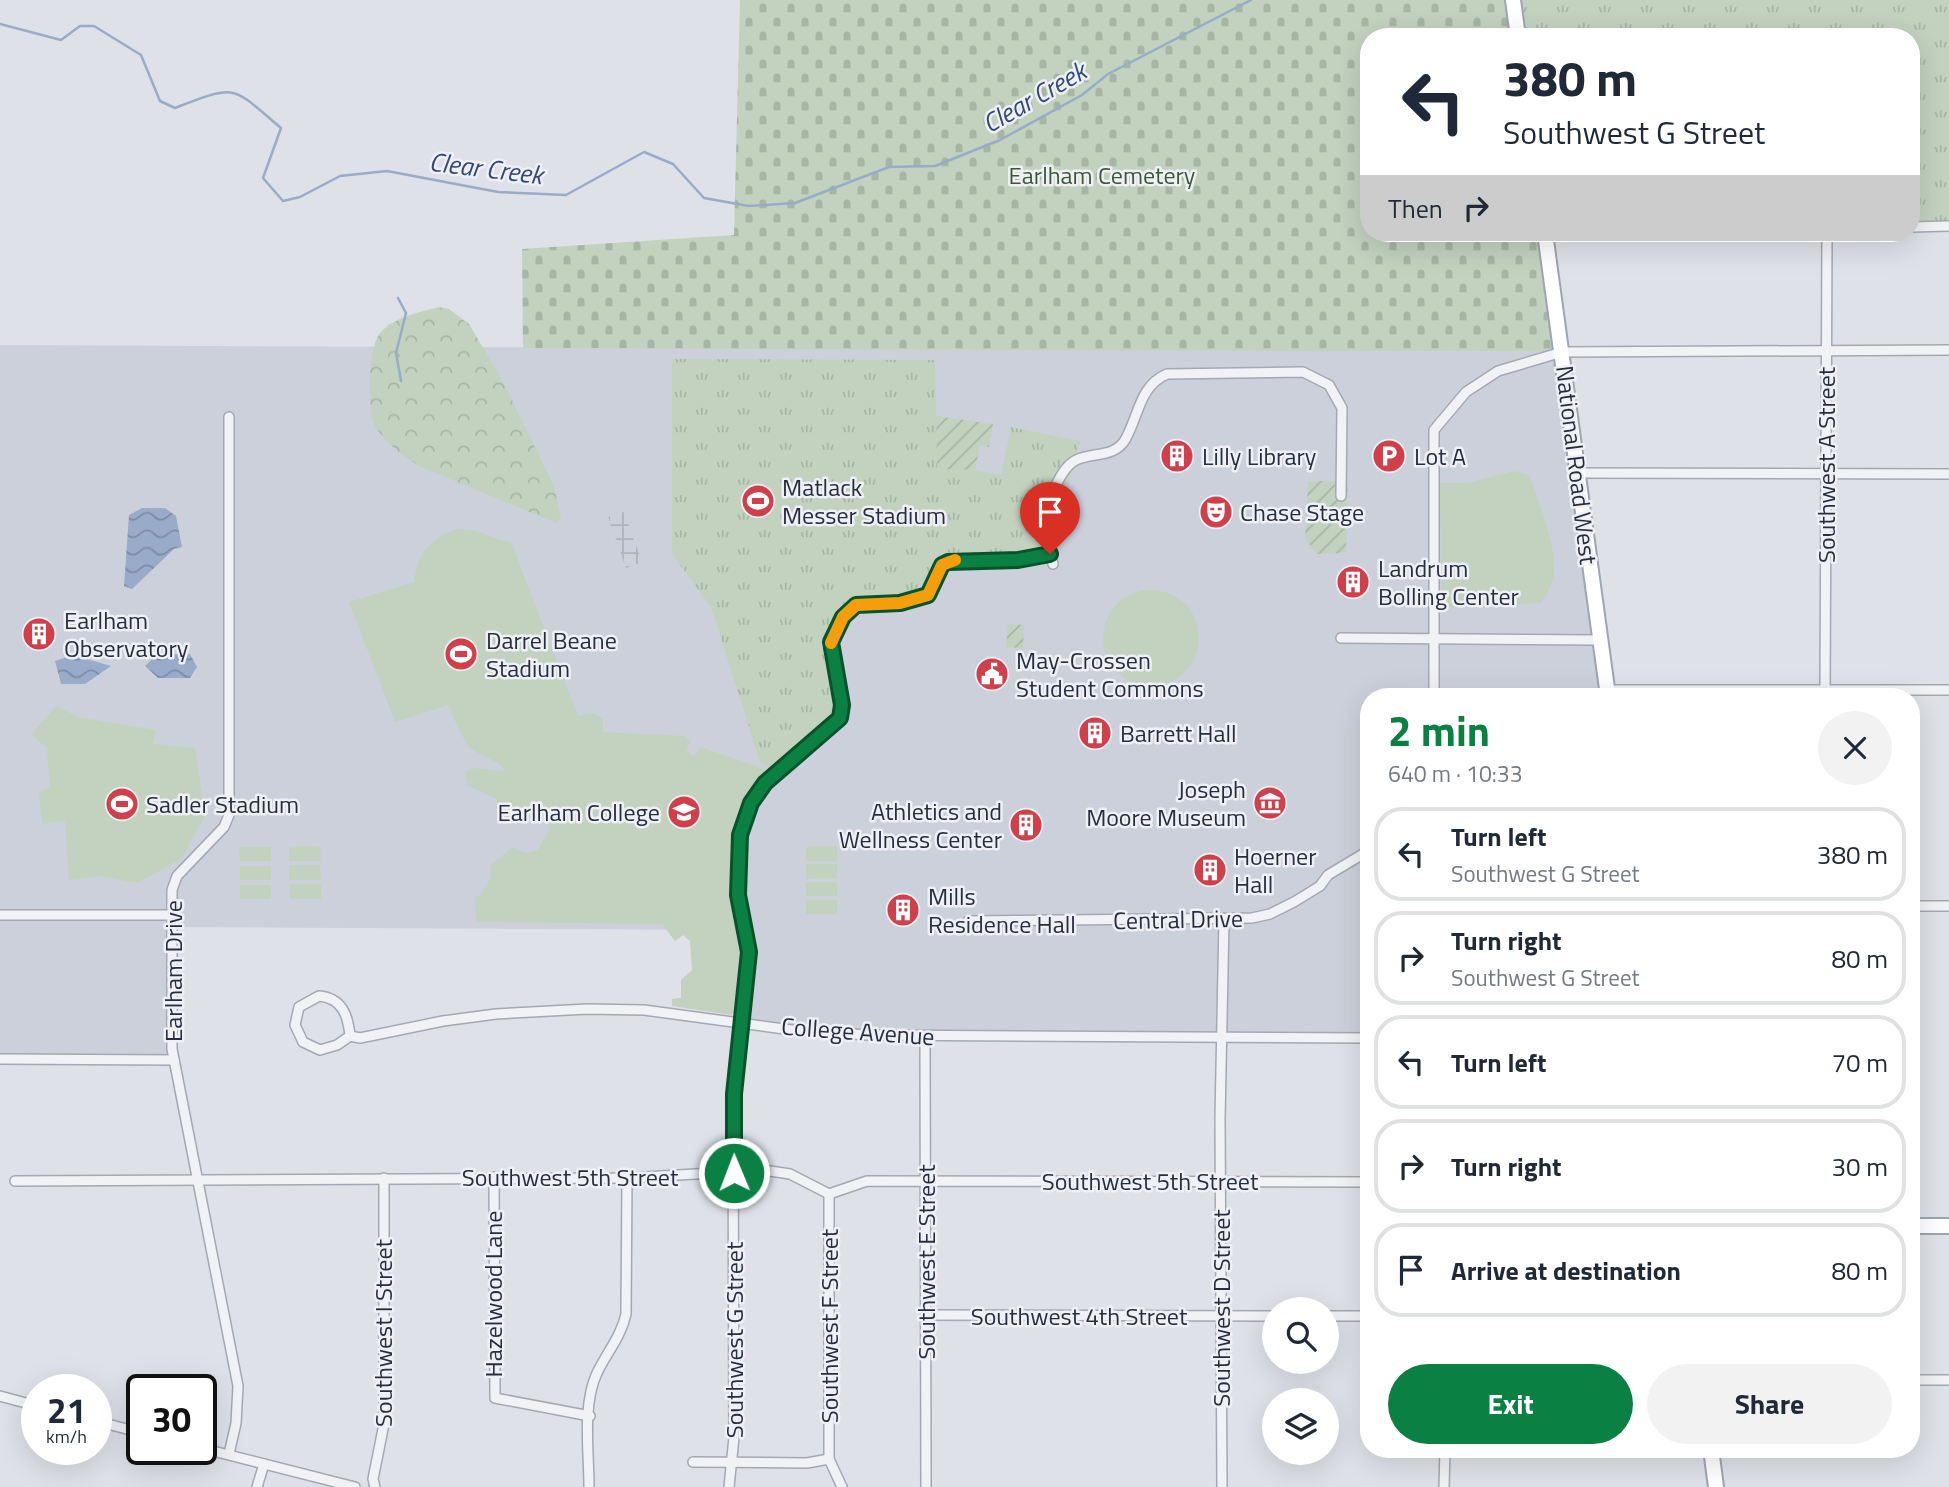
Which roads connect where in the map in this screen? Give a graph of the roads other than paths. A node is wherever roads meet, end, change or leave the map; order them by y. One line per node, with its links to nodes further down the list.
1 (1513, 0): 2 (main road)
2 (1517, 28)
3 (1949, 226): 4 (street)
4 (1920, 227)
5 (1546, 242): 9 (main road, National Road West)
6 (1827, 242): 8 (street, Southwest A Street)
7 (1949, 350): 8 (street)
8 (1827, 351): 9 (street); 12 (street, Southwest A Street)
9 (1562, 352): 11 (main road, National Road West); 18 (street)
10 (229, 417): 29 (street, Earlham Drive)
11 (1577, 473): 12 (street); 19 (main road, National Road West)
12 (1826, 473): 13 (street); 22 (street, Southwest A Street)
13 (1949, 474)
14 (1341, 496): 15 (street)
15 (1050, 554): 16 (street); 32 (street, Southwest G Street)
16 (1054, 564)
17 (1341, 638): 18 (street)
18 (1434, 639): 19 (street); 20 (street)
19 (1599, 640): 21 (main road, National Road West)
20 (1434, 688)
21 (1607, 688)
22 (1825, 688)
23 (1949, 690): 24 (street)
24 (1920, 691)
25 (1360, 856): 30 (street, Central Drive)
26 (1920, 906): 27 (street)
27 (1949, 906)
28 (0, 915): 29 (street)
29 (170, 915): 38 (street, Earlham Drive)
30 (1224, 920): 31 (street, Central Drive); 35 (street, Southwest D Street)
31 (968, 921)
32 (744, 1021): 33 (street, College Avenue); 34 (street, College Avenue); 39 (street, Southwest G Street)
33 (350, 1036): 33 (street, College Avenue)
34 (925, 1037): 35 (street, College Avenue); 45 (street, Southwest E Street)
35 (1222, 1038): 36 (street, College Avenue); 46 (street, Southwest D Street)
36 (1360, 1038)
37 (0, 1059): 38 (street)
38 (174, 1060): 43 (street, Earlham Drive)
39 (734, 1173): 42 (street, Southwest 5th Street); 48 (street, Southwest 5th Street); 66 (street, Southwest G Street)
40 (494, 1177): 41 (street, Southwest 5th Street); 42 (street, Southwest 5th Street); 60 (street, Hazelwood Lane)
41 (384, 1178): 43 (street, Southwest 5th Street); 71 (street, Southwest I Street)
42 (627, 1178): 60 (street)
43 (198, 1179): 44 (street, Southwest 5th Street); 62 (street, Earlham Drive)
44 (15, 1181)
45 (926, 1181): 46 (street, Southwest 5th Street); 48 (street, Southwest 5th Street); 51 (street, Southwest E Street)
46 (1221, 1182): 47 (street, Southwest 5th Street); 52 (street, Southwest D Street)
47 (1360, 1182)
48 (829, 1194): 65 (street, Southwest F Street)
49 (1920, 1226): 50 (main road)
50 (1949, 1226)
51 (927, 1315): 52 (street, Southwest 4th Street); 75 (street, Southwest E Street)
52 (1222, 1316): 53 (street, Southwest 4th Street); 76 (street, Southwest D Street)
53 (1262, 1316)
54 (1339, 1316): 55 (street)
55 (1360, 1316)
56 (1920, 1380): 57 (street)
57 (1949, 1380)
58 (0, 1396): 59 (street)
59 (21, 1402)
60 (590, 1416): 72 (street)
61 (217, 1451): 62 (street)
62 (229, 1454): 68 (street)
63 (1445, 1458): 77 (street)
64 (1712, 1458): 78 (main road)
65 (829, 1459): 66 (street); 74 (street)
66 (732, 1461): 67 (street); 73 (street, Southwest G Street)
67 (693, 1462)
68 (264, 1464): 69 (street); 70 (street)
69 (257, 1487)
70 (355, 1487)
71 (375, 1487)
72 (589, 1487)
73 (729, 1487)
74 (842, 1487)
75 (926, 1487)
76 (1222, 1487)
77 (1444, 1487)
78 (1716, 1487)

